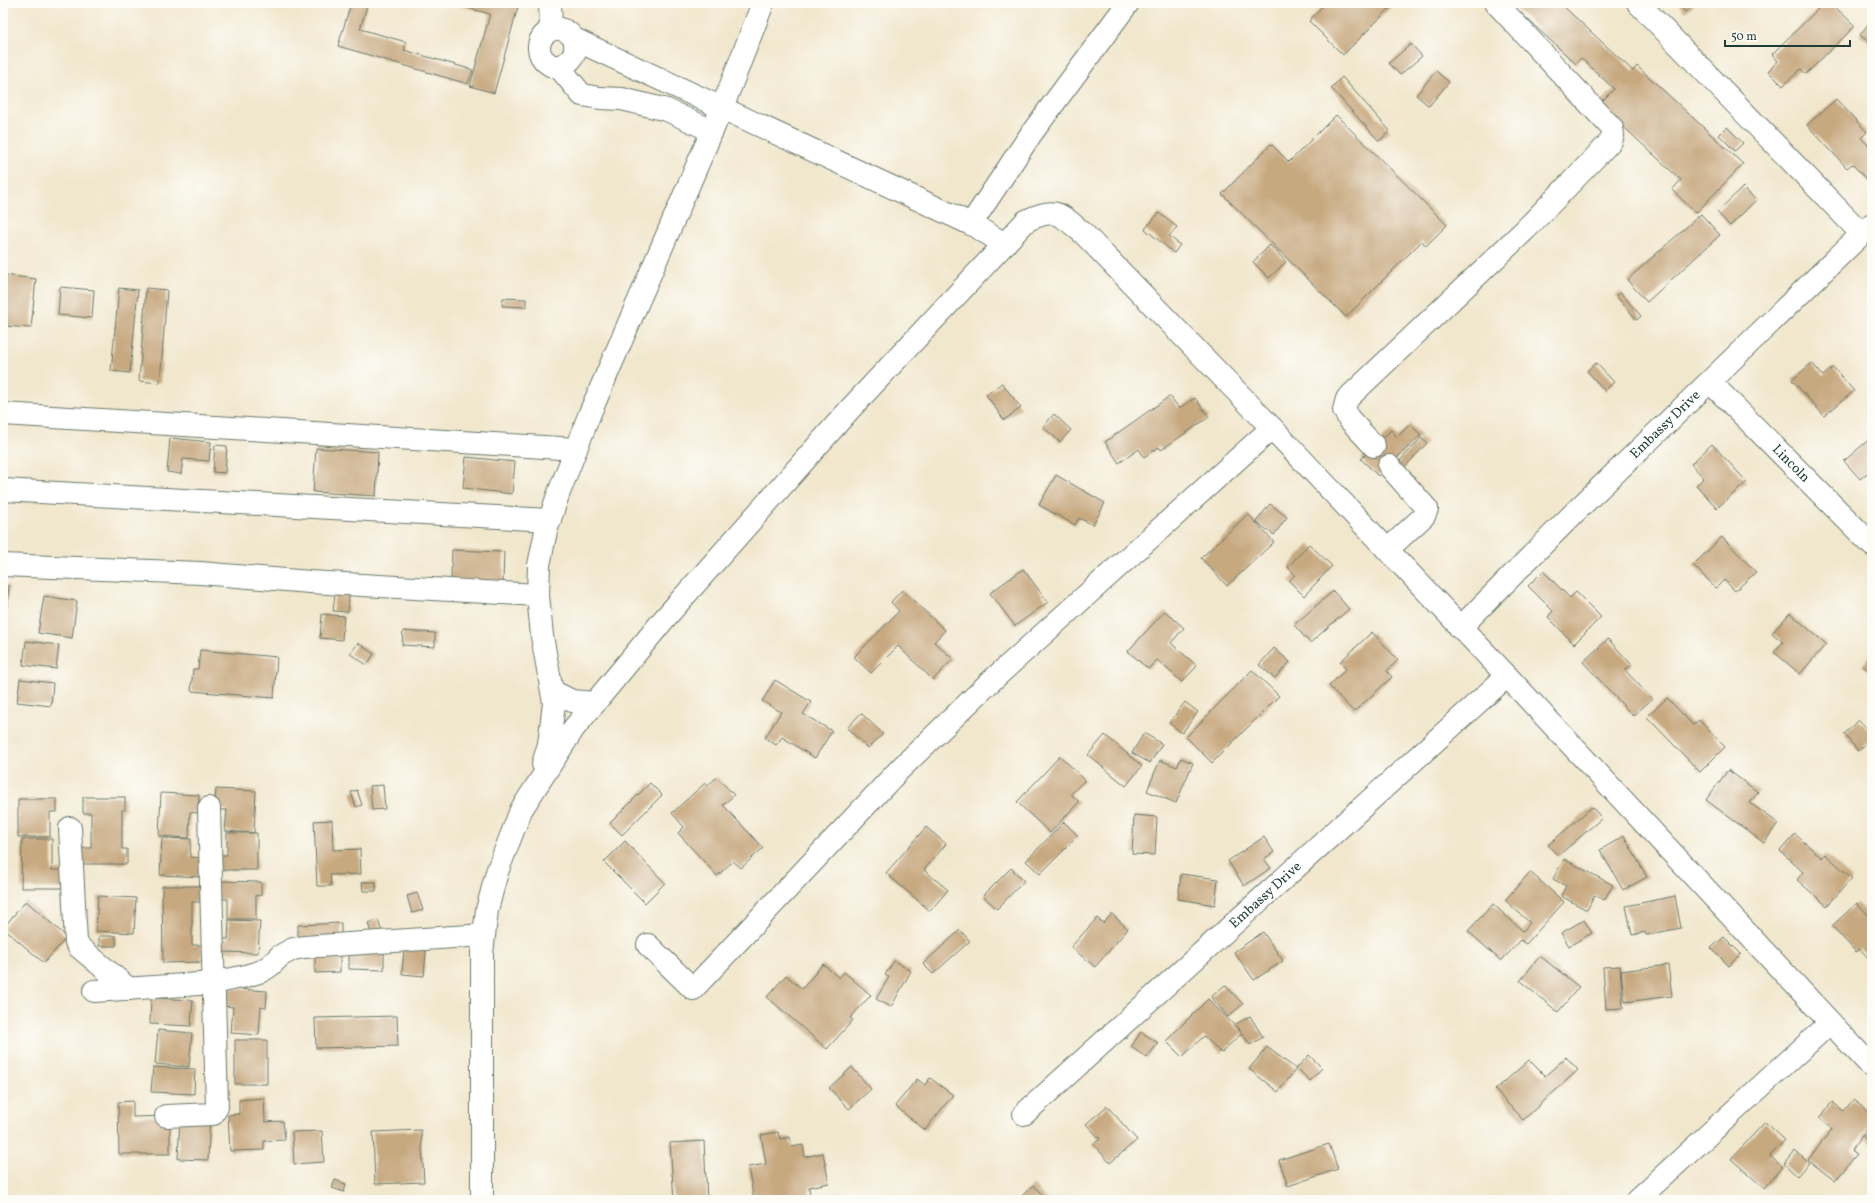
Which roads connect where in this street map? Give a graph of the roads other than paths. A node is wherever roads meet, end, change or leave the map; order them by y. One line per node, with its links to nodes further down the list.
1 (550, 3): 6 (street)
2 (763, 3): 9 (street)
3 (1128, 3): 11 (street)
4 (1496, 3): 17 (street)
5 (1638, 3): 12 (street)
6 (551, 30): 7 (street); 8 (street)
7 (574, 39): 8 (street); 9 (street)
8 (558, 66): 10 (street)
9 (722, 108): 10 (street); 11 (street)
10 (712, 131): 18 (street)
11 (971, 224): 13 (street)
12 (1867, 229): 14 (street, Embassy Drive)
13 (1005, 244): 16 (street); 29 (street)
14 (1710, 382): 22 (street, Lincoln); 26 (street, Embassy Drive)
15 (3, 414): 18 (street)
16 (1272, 428): 23 (street); 34 (street)
17 (1374, 446)
18 (576, 449): 21 (street)
19 (1389, 466): 23 (street)
20 (3, 490): 21 (street)
21 (550, 520): 25 (street)
22 (1872, 545)
23 (1387, 550): 26 (street)
24 (3, 565): 25 (street)
25 (538, 595): 28 (street)
26 (1460, 628): 27 (street)
27 (1507, 676): 38 (street); 40 (street, Embassy Drive)
28 (552, 691): 29 (street); 30 (street)
29 (595, 703): 30 (street)
30 (537, 784): 33 (street)
31 (209, 808): 35 (street)
32 (70, 828): 36 (street)
33 (484, 935): 35 (street); 42 (street)
34 (648, 945)
35 (214, 983): 36 (street); 41 (street)
36 (129, 989): 37 (street)
37 (94, 991)
38 (1830, 1023): 39 (street); 43 (street)
39 (1872, 1067)
40 (1024, 1114)
41 (166, 1116)
42 (482, 1200)
43 (1637, 1200)

